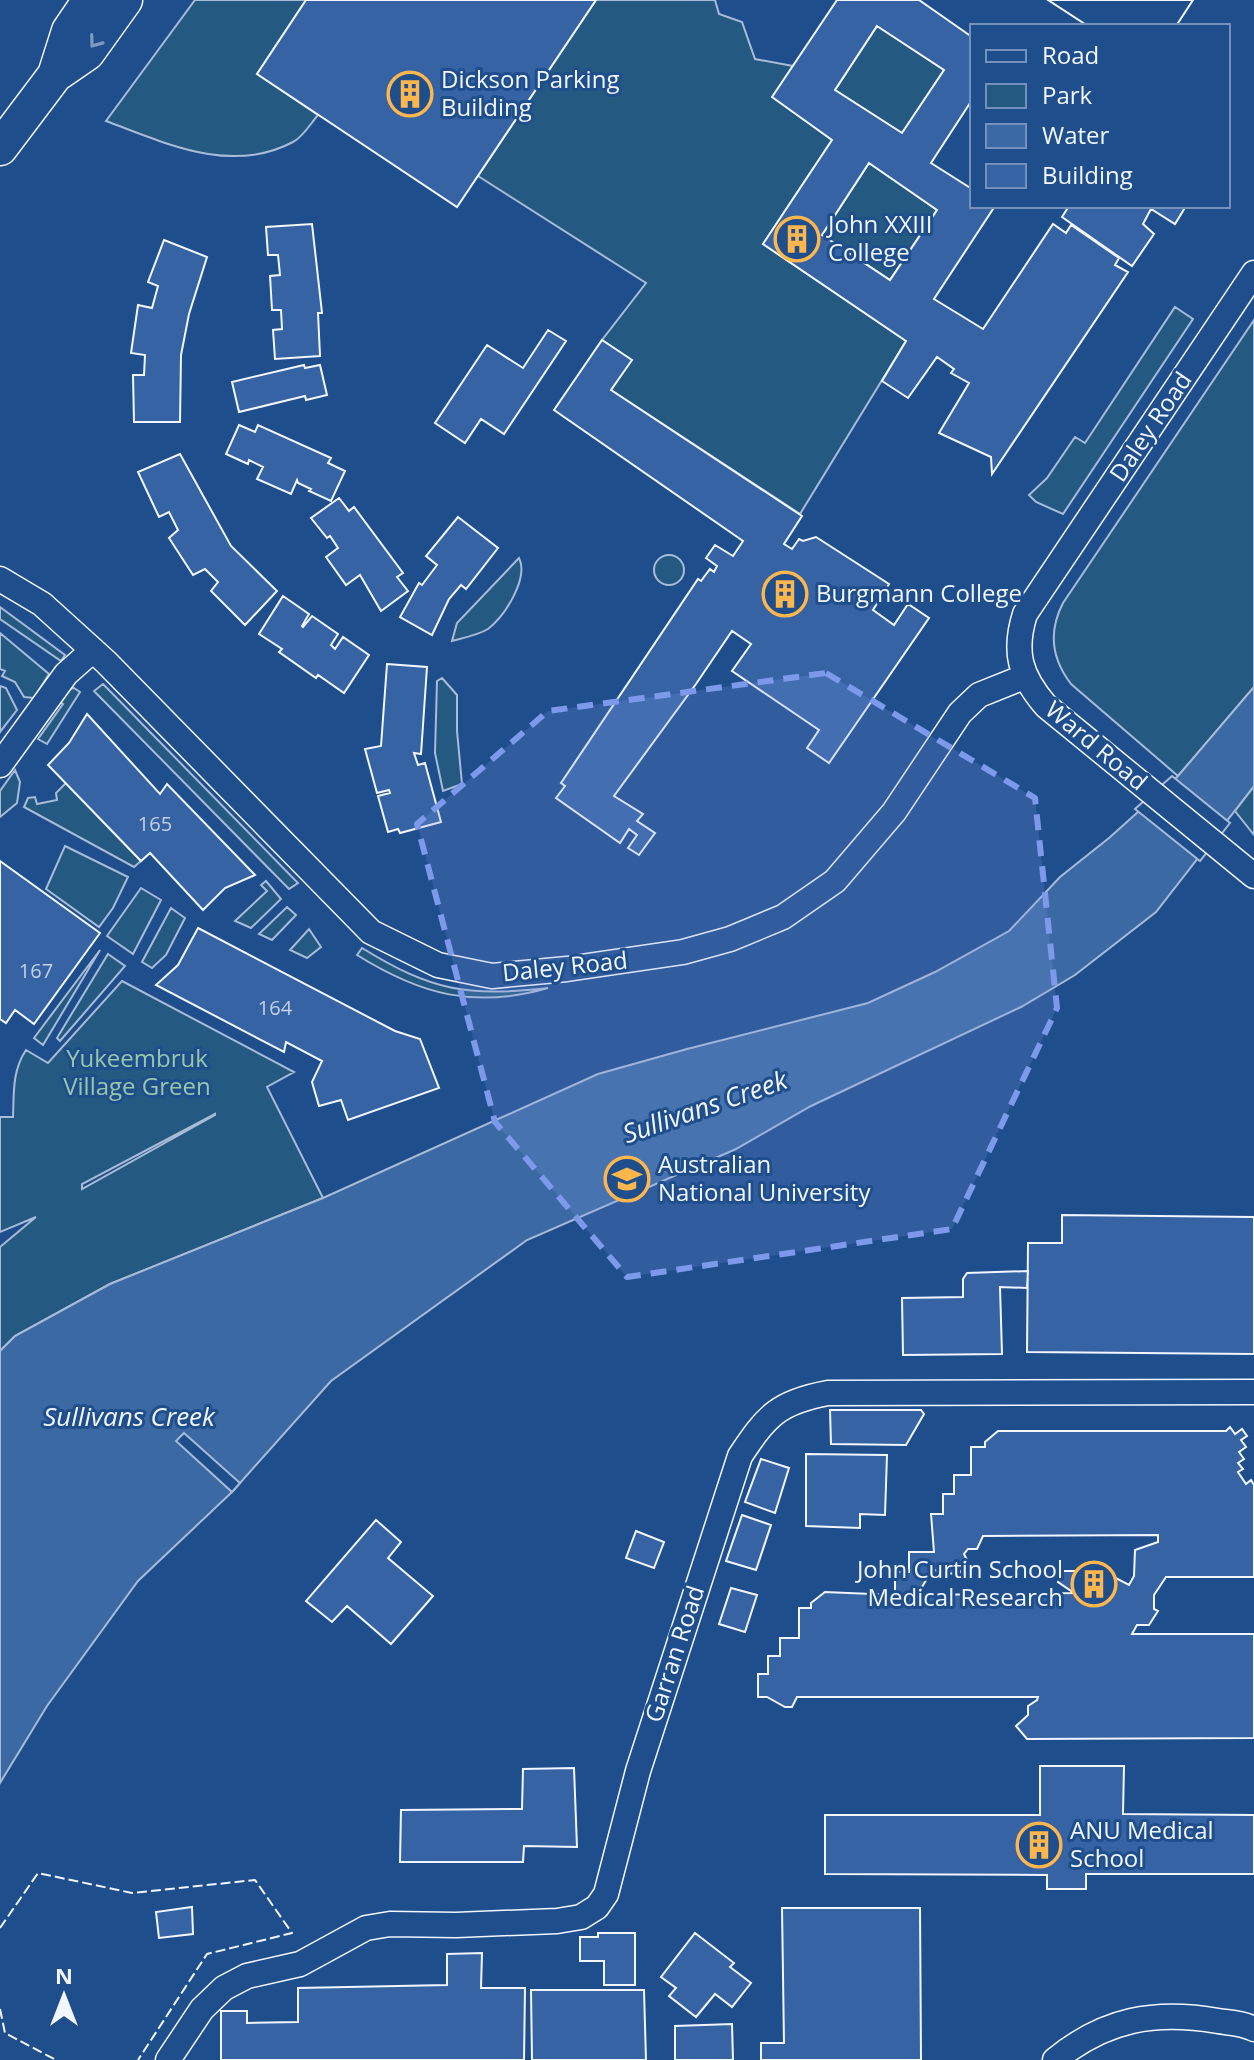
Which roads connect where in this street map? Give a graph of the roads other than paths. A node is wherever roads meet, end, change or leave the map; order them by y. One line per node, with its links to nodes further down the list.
1 (90, 0): 3 (street)
2 (125, 0): 3 (street, one-way to 3)
3 (55, 75): 4 (street)
4 (0, 148)
5 (1254, 273): 8 (street, Daley Road)
6 (0, 579): 7 (street, Daley Road)
7 (93, 650): 8 (street, Daley Road); 9 (street)
8 (1024, 677): 10 (street, Ward Road)
9 (0, 765)
10 (1254, 876)
11 (1254, 1392): 13 (street, Garran Road)
12 (1254, 2029): 14 (street)
13 (168, 2060)
14 (1055, 2060)

